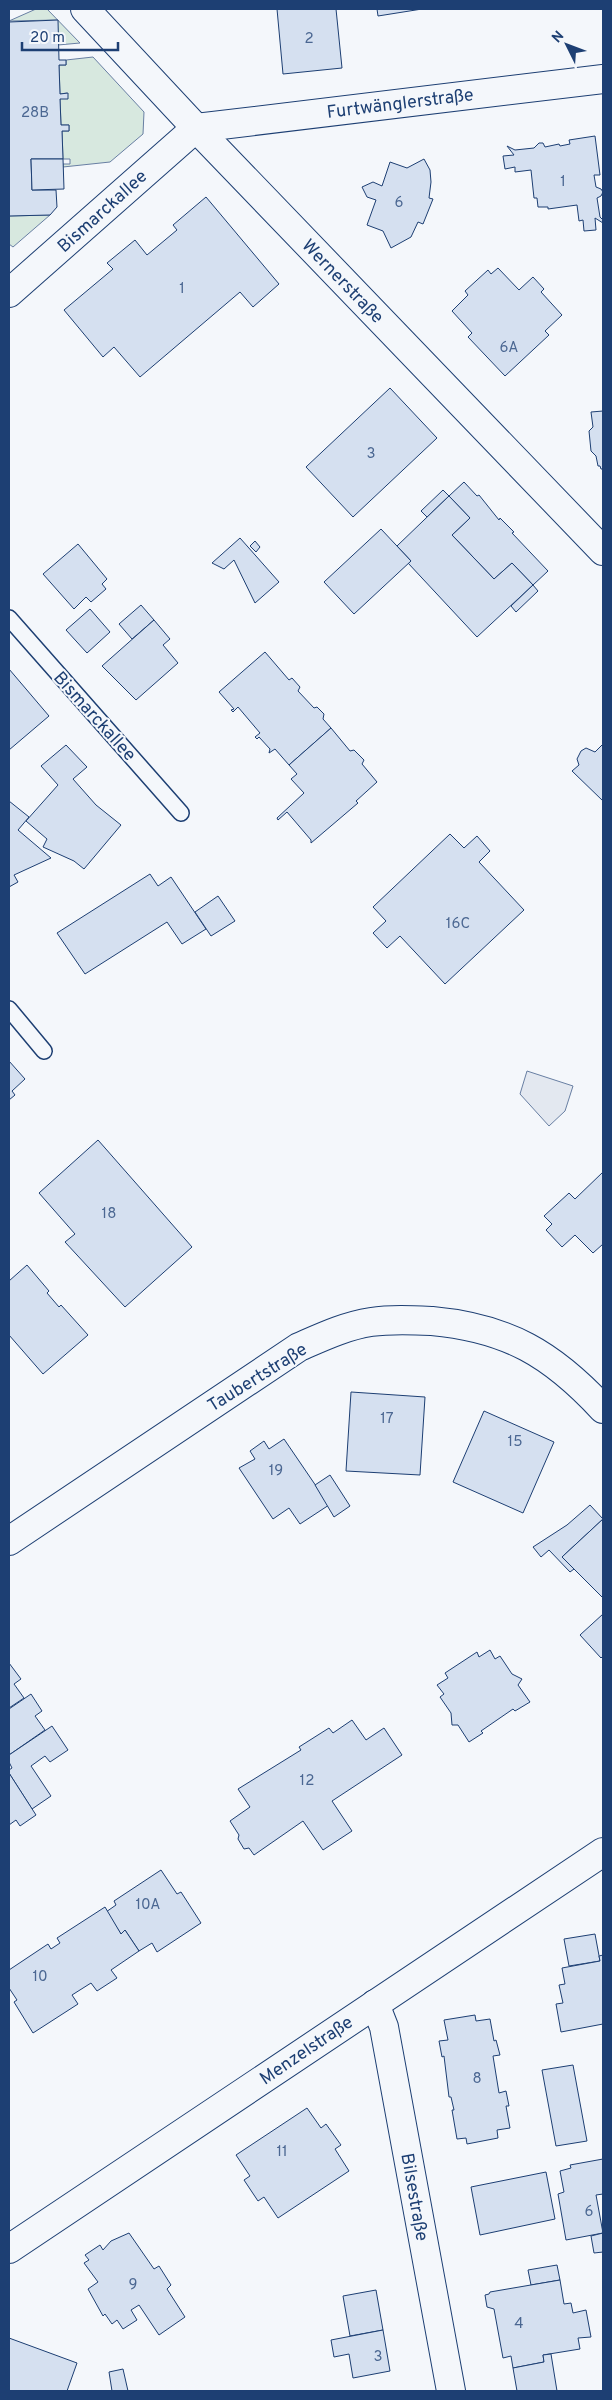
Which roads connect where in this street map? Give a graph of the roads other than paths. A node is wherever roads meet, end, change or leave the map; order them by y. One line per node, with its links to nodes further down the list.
1 (85, 9): 3 (street, Wernerstraße)
2 (603, 79): 3 (street, Furtwänglerstraße)
3 (196, 128): 4 (street, Bismarckallee); 5 (street, Wernerstraße)
4 (9, 293)
5 (603, 552)
6 (9, 618): 7 (lane, Bismarckallee)
7 (181, 813)
8 (9, 1009): 9 (lane)
9 (44, 1051)
10 (603, 1409): 11 (street, Taubertstraße)
11 (9, 1541)
12 (603, 1852): 13 (street, Menzelstraße)
13 (375, 2004): 14 (street, Menzelstraße); 15 (street, Bilsestraße)
14 (9, 2249)
15 (451, 2391)

